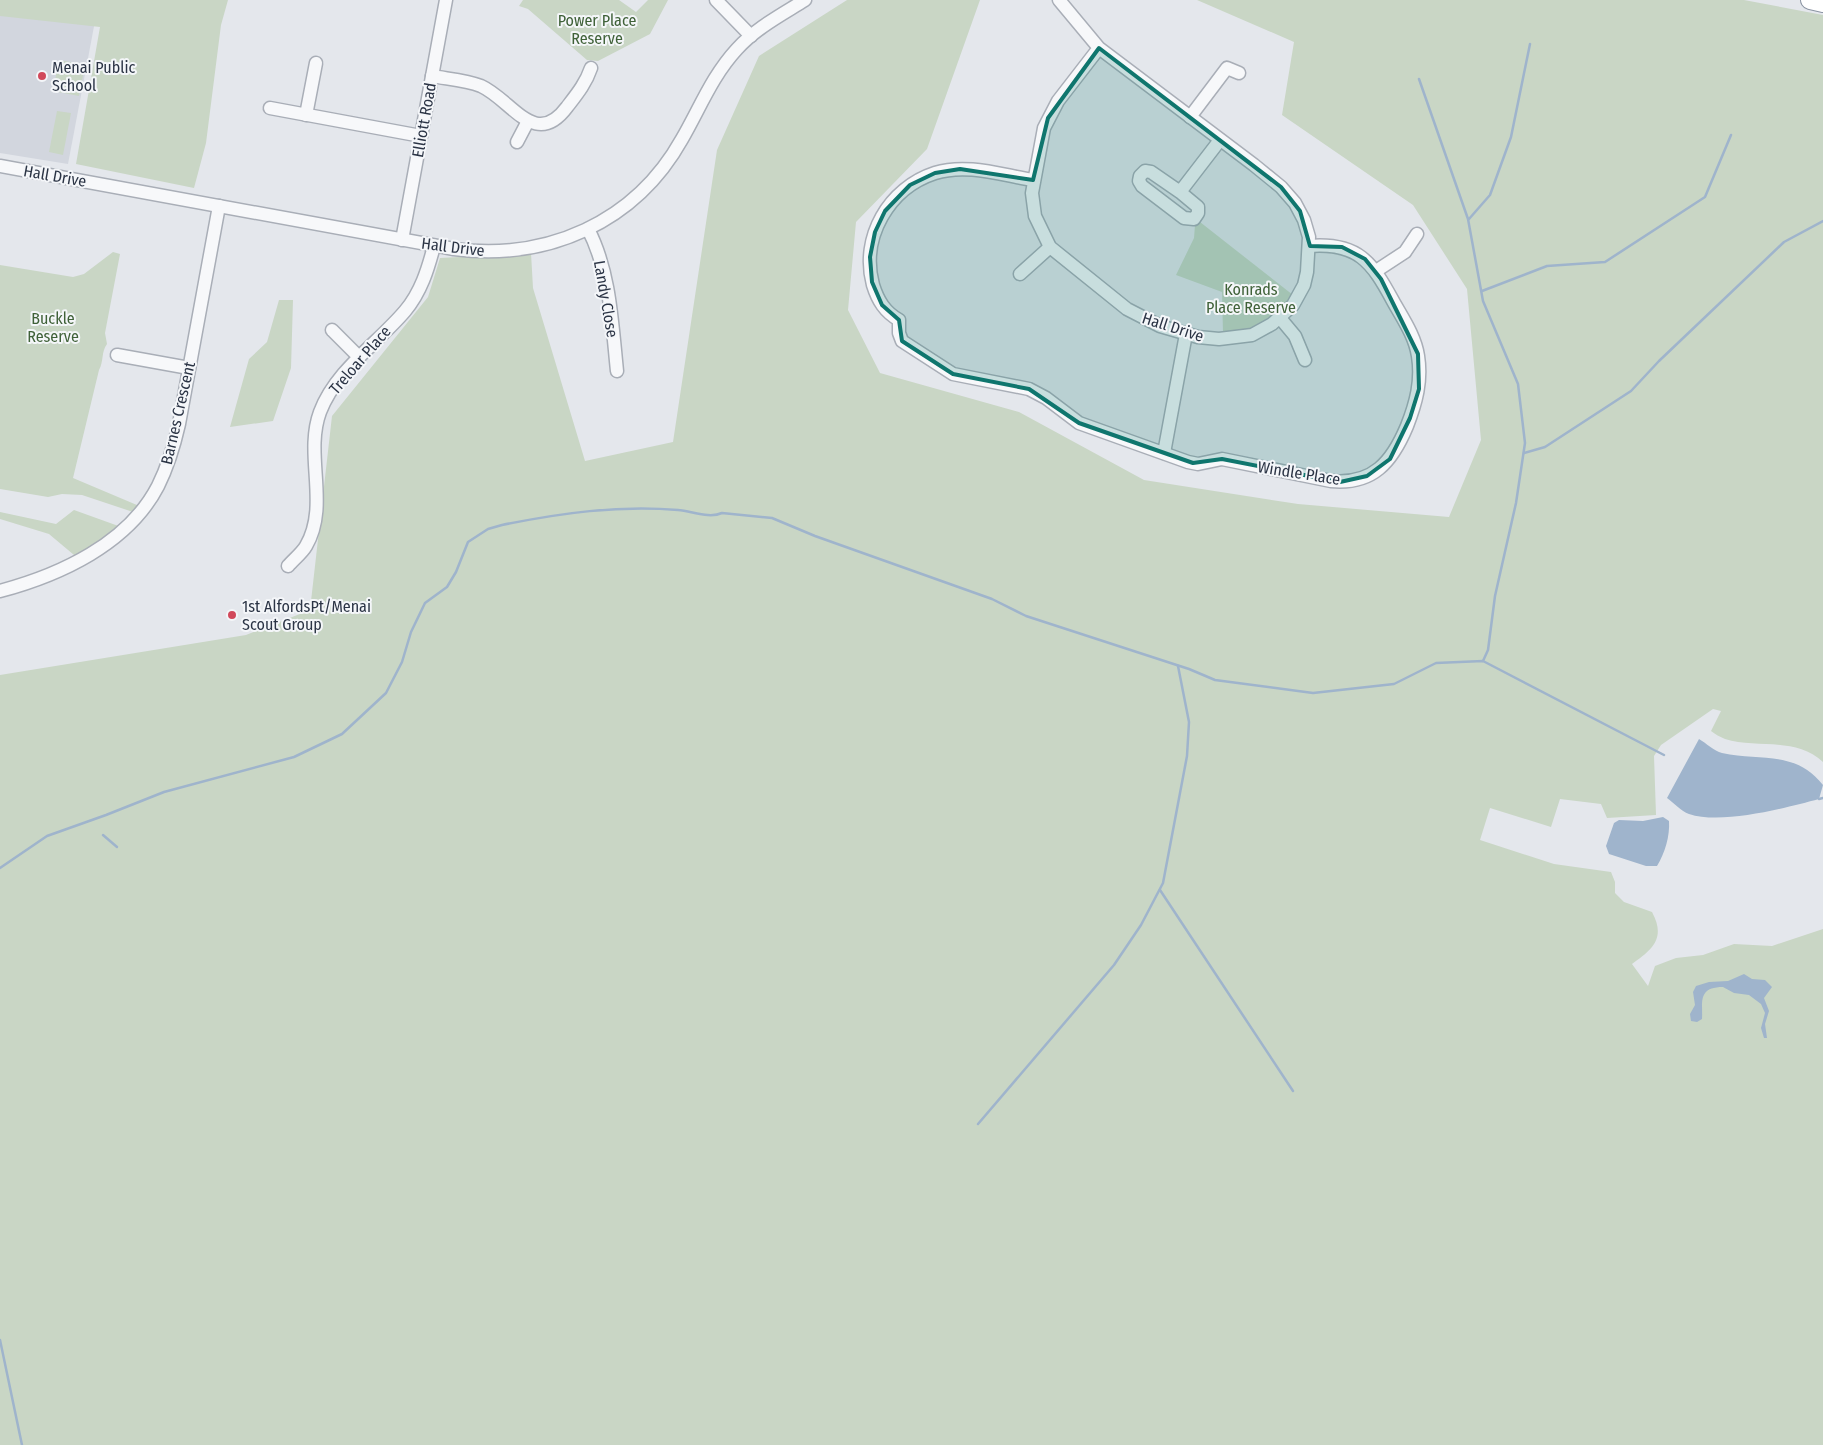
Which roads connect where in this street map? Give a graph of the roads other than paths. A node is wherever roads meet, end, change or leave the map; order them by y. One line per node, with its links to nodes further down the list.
1 (446, 0): 12 (street, Elliott Road)
2 (716, 0): 7 (street)
3 (805, 0): 7 (street, Hall Drive)
4 (1059, 0): 8 (street, Hall Drive)
5 (1810, 0): 6 (highway)
6 (1823, 3)
7 (751, 36): 24 (street, Hall Drive)
8 (1099, 48): 15 (street, Hall Drive); 21 (street, Hall Drive)
9 (316, 63): 14 (street)
10 (591, 68): 16 (street)
11 (1239, 73): 15 (street)
12 (432, 76): 16 (street); 17 (street, Elliott Road)
13 (270, 108): 14 (street)
14 (306, 114): 17 (street)
15 (1190, 117): 18 (street, Hall Drive)
16 (528, 121): 19 (street)
17 (421, 136): 26 (street, Elliott Road)
18 (1220, 140): 22 (street); 28 (street, Hall Drive)
19 (517, 142)
20 (0, 166): 23 (street, Hall Drive)
21 (1033, 180): 29 (street, Hall Drive); 40 (street, Windle Place)
22 (1180, 192): 22 (street)
23 (219, 206): 26 (street, Hall Drive); 38 (street, Barnes Crescent)
24 (588, 229): 27 (street, Hall Drive); 39 (street, Landy Close)
25 (1417, 234): 30 (street)
26 (402, 240): 27 (street, Hall Drive)
27 (434, 246): 36 (street, Treloar Place)
28 (1309, 246): 30 (street, Windle Place); 32 (street, Hall Drive)
29 (1050, 248): 31 (street); 34 (street, Hall Drive)
30 (1376, 271): 40 (street, Windle Place)
31 (1020, 274)
32 (1280, 318): 34 (street, Hall Drive); 37 (street)
33 (332, 330): 36 (street)
34 (1186, 334): 40 (street)
35 (118, 355): 38 (street)
36 (359, 357): 41 (street, Treloar Place)
37 (1305, 360)
38 (190, 368): 42 (street, Barnes Crescent)
39 (617, 370)
40 (1164, 453)
41 (288, 566)
42 (0, 591)

